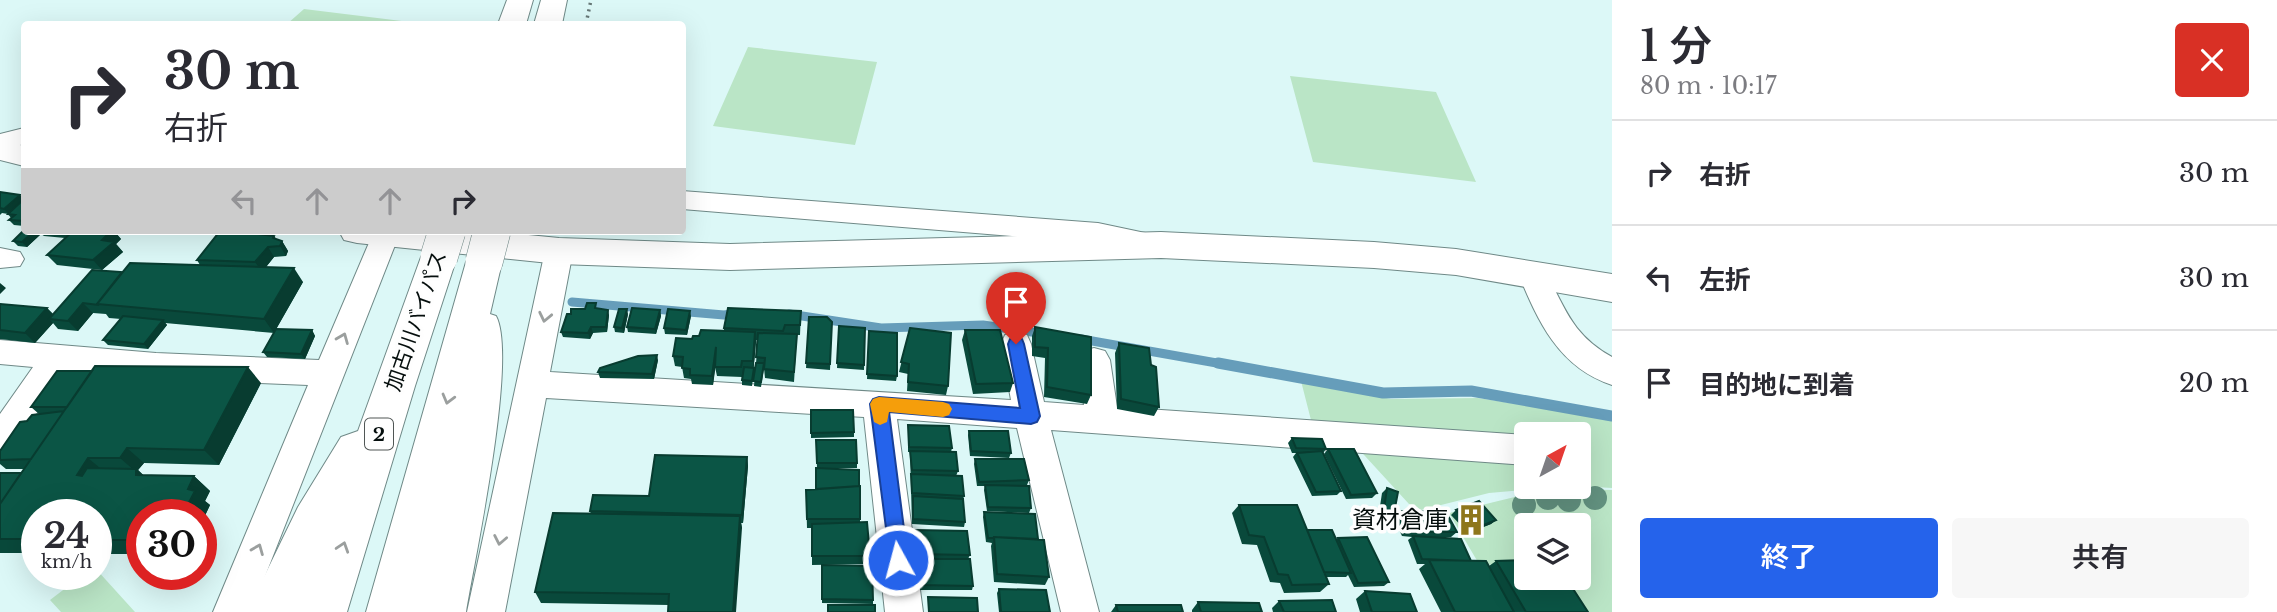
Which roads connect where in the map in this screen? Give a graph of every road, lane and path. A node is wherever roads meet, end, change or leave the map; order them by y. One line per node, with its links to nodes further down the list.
1 (520, 0): 4 (main road)
2 (554, 0): 5 (main road)
3 (591, 0): 6 (path)
4 (513, 21)
5 (549, 21)
6 (587, 21)
7 (21, 137): 8 (street)
8 (0, 142)
9 (0, 150): 10 (main road)
10 (21, 155)
11 (686, 200): 15 (street)
12 (370, 235): 25 (street, one-way to 12)
13 (392, 235): 17 (main road)
14 (446, 235): 27 (main road, 加古川バイパス / 2, bridge)
15 (1161, 245): 17 (main road); 18 (main road)
16 (488, 247): 36 (main road, one-way to 36); 37 (main road)
17 (559, 251): 26 (street, one-way to 26)
18 (1532, 273): 19 (main road); 24 (street)
19 (1612, 288)
20 (1016, 344): 29 (street)
21 (0, 352): 22 (street)
22 (56, 359): 25 (street); 31 (street)
23 (1094, 360): 30 (street)
24 (1612, 372)
25 (328, 373): 33 (street, one-way to 25)
26 (531, 384): 28 (street); 38 (street, one-way to 38)
27 (394, 386): 34 (main road); 35 (main road, 加古川バイパス / 2, one-way to 27)
28 (879, 404): 29 (street); 39 (street)
29 (1031, 416): 30 (street); 40 (street)
30 (1102, 421): 32 (street)
31 (0, 441)
32 (1514, 449)
33 (232, 612)
34 (272, 612)
35 (322, 612)
36 (391, 612)
37 (441, 612)
38 (486, 612)
39 (904, 612)
40 (1080, 612)

